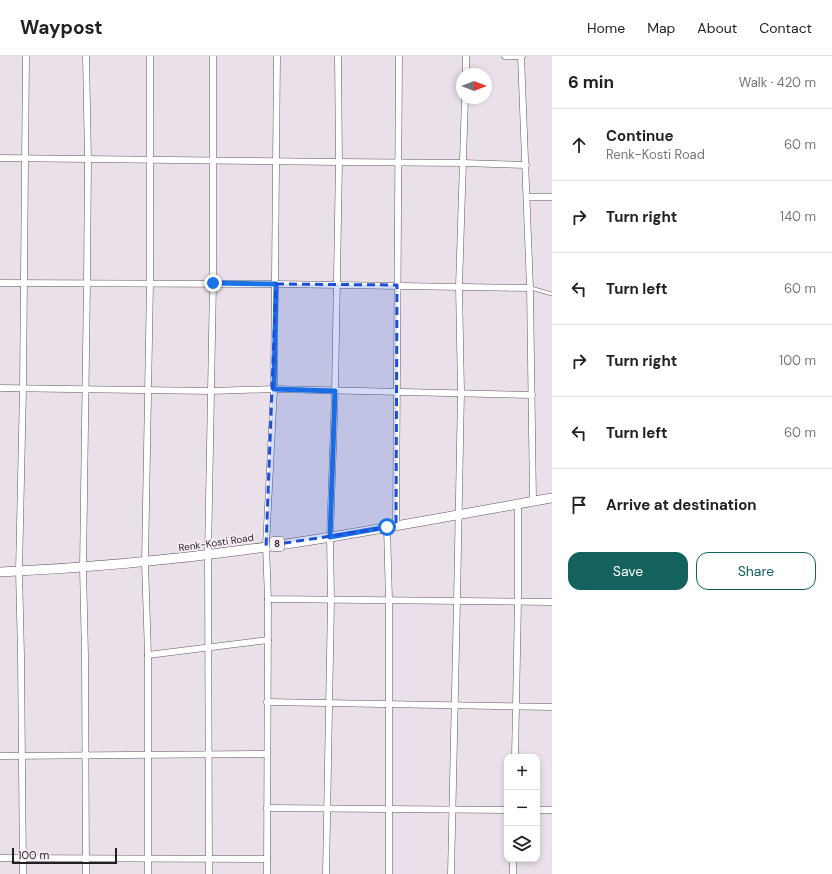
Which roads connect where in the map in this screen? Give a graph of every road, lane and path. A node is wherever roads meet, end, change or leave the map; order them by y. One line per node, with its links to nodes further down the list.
1 (26, 56): 14 (street)
2 (86, 56): 15 (street)
3 (150, 56): 16 (street)
4 (213, 56): 17 (street)
5 (277, 56): 18 (street)
6 (338, 56): 19 (street)
7 (399, 56): 20 (street)
8 (466, 56): 11 (street)
9 (505, 56): 10 (street)
10 (522, 56): 22 (street)
11 (466, 68)
12 (465, 104): 21 (street)
13 (0, 158): 14 (street)
14 (25, 158): 15 (street); 27 (street)
15 (88, 159): 16 (street); 25 (street)
16 (151, 160): 17 (street); 28 (street)
17 (213, 161): 18 (street); 29 (street)
18 (276, 162): 19 (street); 30 (street)
19 (339, 162): 20 (street); 31 (street)
20 (399, 162): 21 (street); 32 (street)
21 (463, 162): 22 (street); 33 (street)
22 (526, 165): 23 (street)
23 (528, 197): 24 (street); 34 (street)
24 (552, 197)
25 (87, 282): 27 (street); 28 (street); 38 (street)
26 (0, 283): 27 (street)
27 (24, 283): 37 (street)
28 (150, 283): 29 (street); 40 (street)
29 (213, 283): 30 (street); 41 (street)
30 (276, 284): 31 (street); 39 (street)
31 (336, 284): 32 (street); 42 (street)
32 (397, 285): 33 (street); 43 (street)
33 (459, 286): 34 (street); 44 (street)
34 (530, 288): 35 (lane); 45 (street)
35 (552, 294)
36 (0, 388): 37 (street)
37 (23, 388): 38 (street); 56 (street)
38 (86, 389): 40 (street); 55 (street)
39 (274, 389): 41 (street); 42 (street); 52 (street)
40 (148, 390): 41 (street); 54 (street)
41 (211, 391): 53 (street)
42 (335, 391): 43 (street); 51 (street)
43 (396, 392): 44 (street); 50 (street)
44 (460, 392): 45 (street); 49 (street)
45 (532, 395): 47 (street)
46 (552, 498): 47 (main road, Renk-Kosti Road / 8)
47 (533, 501): 48 (main road, Renk-Kosti Road / 8)
48 (518, 504): 49 (main road, Renk-Kosti Road / 8); 62 (street)
49 (458, 514): 50 (main road, Renk-Kosti Road / 8); 61 (street)
50 (392, 526): 51 (main road, Renk-Kosti Road / 8); 60 (street)
51 (330, 537): 52 (main road, Renk-Kosti Road / 8); 59 (street)
52 (266, 546): 53 (main road, Renk-Kosti Road / 8); 58 (street)
53 (208, 554): 54 (main road, Renk-Kosti Road / 8); 65 (street)
54 (145, 562): 55 (main road, Renk-Kosti Road / 8); 66 (street)
55 (83, 568): 56 (main road, Renk-Kosti Road / 8); 76 (street)
56 (19, 571): 57 (main road, Renk-Kosti Road / 8); 79 (street)
57 (0, 572)
58 (268, 599): 59 (street); 64 (street)
59 (331, 600): 60 (street); 68 (street)
60 (389, 600): 61 (street); 69 (street)
61 (457, 601): 62 (street); 70 (street)
62 (518, 602): 63 (street); 71 (street)
63 (552, 602)
64 (268, 640): 65 (street); 67 (street)
65 (207, 647): 66 (street); 73 (street)
66 (148, 655): 77 (street)
67 (267, 702): 68 (street); 74 (street)
68 (329, 703): 69 (street); 81 (street)
69 (389, 704): 70 (street); 82 (street)
70 (455, 706): 71 (street); 83 (street)
71 (516, 706): 72 (street); 75 (street)
72 (552, 706)
73 (208, 754): 74 (street); 77 (street); 91 (street)
74 (267, 754): 80 (street)
75 (515, 754)
76 (86, 755): 77 (street); 79 (street); 89 (street)
77 (148, 755): 90 (street)
78 (0, 756): 79 (street)
79 (22, 756): 88 (street)
80 (267, 808): 81 (street); 92 (street)
81 (327, 809): 82 (street); 99 (street)
82 (389, 809): 83 (street); 100 (street)
83 (452, 809): 84 (street); 101 (street)
84 (504, 810)
85 (540, 810): 86 (street)
86 (552, 810)
87 (0, 858): 88 (street)
88 (23, 858): 89 (street); 94 (street)
89 (86, 858): 90 (street); 95 (street)
90 (148, 858): 91 (street); 96 (street)
91 (209, 858): 92 (street); 97 (street)
92 (267, 859): 98 (street)
93 (513, 862): 102 (street)
94 (23, 874)
95 (86, 874)
96 (148, 874)
97 (209, 874)
98 (267, 874)
99 (326, 874)
100 (389, 874)
101 (451, 874)
102 (513, 874)

